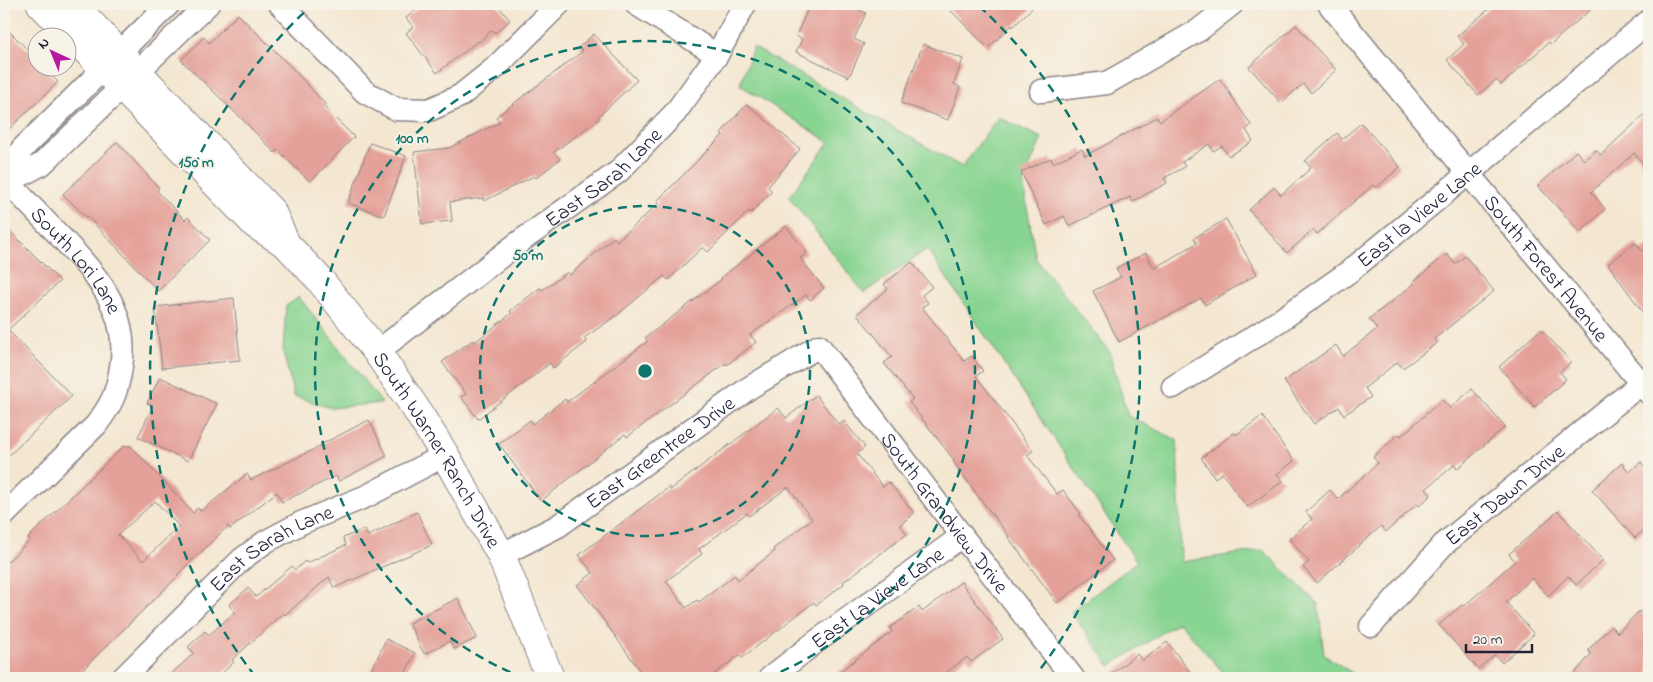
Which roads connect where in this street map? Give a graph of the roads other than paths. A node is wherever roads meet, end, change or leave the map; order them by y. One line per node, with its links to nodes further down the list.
1 (41, 4): 13 (street, South Warner Ranch Drive)
2 (72, 4): 13 (street, South Warner Ranch Drive)
3 (169, 4): 13 (street)
4 (208, 4): 13 (street)
5 (280, 4): 6 (street)
6 (559, 4)
7 (636, 4): 12 (street)
8 (745, 4): 12 (street, East Sarah Lane)
9 (1232, 4): 14 (street)
10 (1329, 4): 15 (street, South Forest Avenue)
11 (1649, 21): 15 (street, East la Vieve Lane)
12 (717, 55): 18 (street, East Sarah Lane)
13 (120, 69): 16 (street); 18 (street, South Warner Ranch Drive)
14 (1041, 91)
15 (1469, 173): 19 (street, South Forest Avenue); 20 (street, East la Vieve Lane)
16 (5, 182): 22 (street, South Lori Lane)
17 (819, 346): 23 (street, South Grandview Drive); 24 (street, East Greentree Drive)
18 (377, 352): 21 (street, South Warner Ranch Drive)
19 (1647, 384): 25 (street, East Dawn Drive)
20 (1173, 387)
21 (445, 455): 24 (street, South Warner Ranch Drive); 26 (street, East Sarah Lane)
22 (4, 515)
23 (962, 536): 28 (street, East La Vieve Lane); 29 (street, South Grandview Drive)
24 (500, 555): 27 (street, South Warner Ranch Drive)
25 (1371, 626)
26 (123, 678)
27 (550, 678)
28 (770, 678)
29 (1073, 678)

